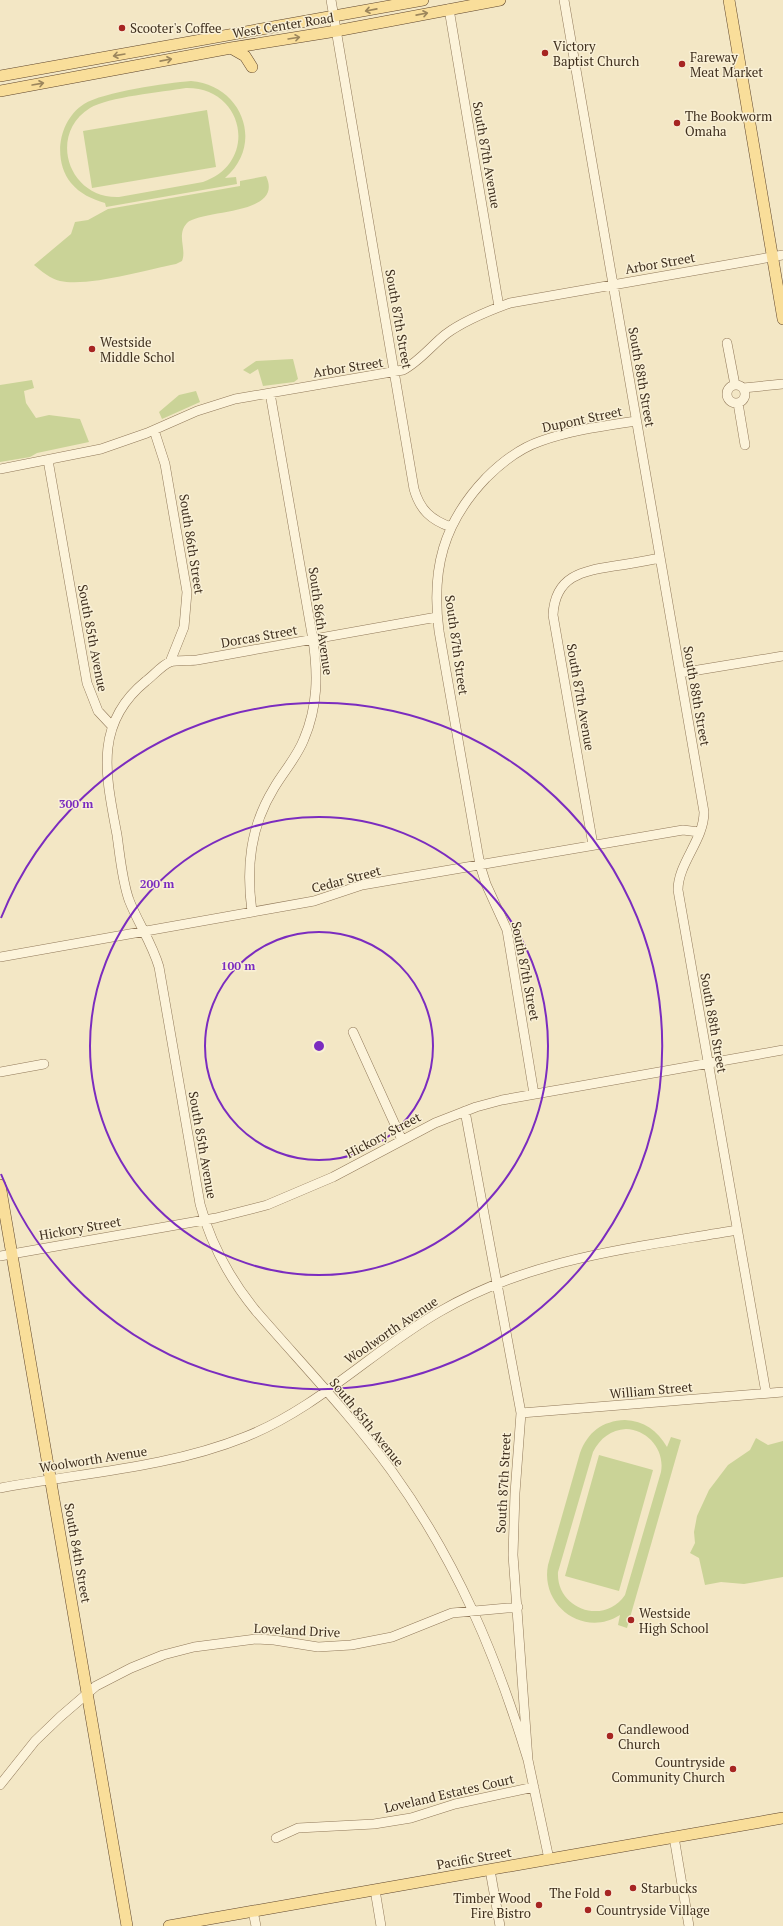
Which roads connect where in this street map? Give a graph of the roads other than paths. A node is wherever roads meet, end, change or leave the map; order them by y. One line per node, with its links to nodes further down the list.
1 (331, 0): 7 (street, South 87th Street)
2 (423, 0): 7 (main road, West Center Road, one-way to 7)
3 (500, 0): 6 (main road, West Center Road)
4 (564, 0): 14 (street, South 88th Street)
5 (729, 0): 13 (main road)
6 (449, 9): 8 (main road, West Center Road, one-way to 6); 15 (street, South 87th Avenue)
7 (334, 17): 8 (street, South 87th Street); 11 (main road, West Center Road, one-way to 11)
8 (336, 31): 9 (main road, West Center Road, one-way to 8); 18 (street, South 87th Street)
9 (231, 48): 10 (main road); 12 (main road, West Center Road, one-way to 9)
10 (252, 68)
11 (0, 76)
12 (0, 91)
13 (778, 256): 14 (street, Arbor Street); 16 (main road)
14 (613, 285): 15 (street, Arbor Street); 23 (street, South 88th Street)
15 (500, 306): 18 (street, Arbor Street)
16 (783, 319)
17 (727, 343): 20 (street)
18 (395, 372): 21 (street, Arbor Street); 28 (street, South 87th Street)
19 (783, 384): 20 (street)
20 (741, 390): 22 (street); 22 (street)
21 (270, 393): 24 (street, Arbor Street); 31 (street, South 86th Avenue)
22 (738, 403): 25 (street)
23 (636, 421): 28 (street, Dupont Street); 29 (street, South 88th Street)
24 (154, 430): 26 (street, Arbor Street); 33 (street, South 86th Street)
25 (745, 445)
26 (48, 460): 27 (street, Arbor Street); 35 (street, South 85th Avenue)
27 (0, 469)
28 (451, 527): 30 (street, South 87th Street)
29 (660, 558): 34 (street, South 88th Street); 37 (street, South 87th Avenue)
30 (437, 617): 31 (street, Dorcas Street); 38 (street, South 87th Street)
31 (313, 640): 33 (street, Dorcas Street); 39 (street, South 86th Avenue)
32 (783, 656): 34 (street)
33 (170, 662): 35 (street)
34 (680, 673): 36 (street, South 88th Street)
35 (112, 726): 40 (street, South 85th Avenue)
36 (699, 832): 37 (street, Cedar Street); 44 (street, South 88th Street)
37 (593, 845): 38 (street, Cedar Street)
38 (480, 865): 39 (street, Cedar Street); 47 (street, South 87th Street)
39 (252, 912): 40 (street, Cedar Street)
40 (144, 932): 41 (street, Cedar Street); 51 (street, South 85th Avenue)
41 (0, 957)
42 (353, 1032): 49 (street)
43 (783, 1050): 44 (street, Hickory Street)
44 (708, 1063): 47 (street, Hickory Street); 52 (street, South 88th Street)
45 (44, 1064): 46 (street)
46 (0, 1072)
47 (534, 1094): 48 (street, Hickory Street)
48 (465, 1111): 49 (street, Hickory Street); 55 (street, South 87th Street)
49 (402, 1140): 51 (street, Hickory Street)
50 (0, 1185): 53 (main road, South 84th Street)
51 (205, 1220): 53 (street, Hickory Street); 56 (street, South 85th Avenue)
52 (737, 1230): 55 (street, Woolworth Avenue); 58 (street, South 88th Street)
53 (12, 1254): 54 (street, Hickory Street); 60 (main road, South 84th Street)
54 (0, 1256)
55 (496, 1284): 56 (street, Woolworth Avenue); 59 (street, South 87th Street)
56 (326, 1392): 60 (street, Woolworth Avenue); 63 (street, South 85th Avenue)
57 (783, 1392): 58 (street, William Street)
58 (766, 1393): 59 (street, William Street)
59 (521, 1413): 62 (street, South 87th Street)
60 (51, 1479): 61 (street, Woolworth Avenue); 64 (main road, South 84th Street)
61 (0, 1488)
62 (518, 1607): 63 (street, Loveland Drive); 65 (street, South 87th Street)
63 (474, 1611): 64 (street, Loveland Drive); 65 (street, South 85th Avenue)
64 (88, 1693): 66 (street, Loveland Drive); 75 (main road, South 84th Street)
65 (528, 1760): 67 (street, South 87th Street)
66 (0, 1785)
67 (534, 1787): 70 (street, Loveland Estates Court); 71 (street, South 87th Street)
68 (783, 1818): 69 (main road, Pacific Street)
69 (674, 1837): 71 (main road, Pacific Street); 80 (street)
70 (276, 1838)
71 (549, 1859): 72 (main road, Pacific Street)
72 (490, 1870): 73 (main road, Pacific Street); 79 (street)
73 (375, 1890): 74 (main road, Pacific Street); 78 (street)
74 (254, 1911): 76 (main road, Pacific Street); 77 (street)
75 (128, 1926)
76 (169, 1926)
77 (256, 1926)
78 (381, 1926)
79 (500, 1926)
80 (690, 1926)

